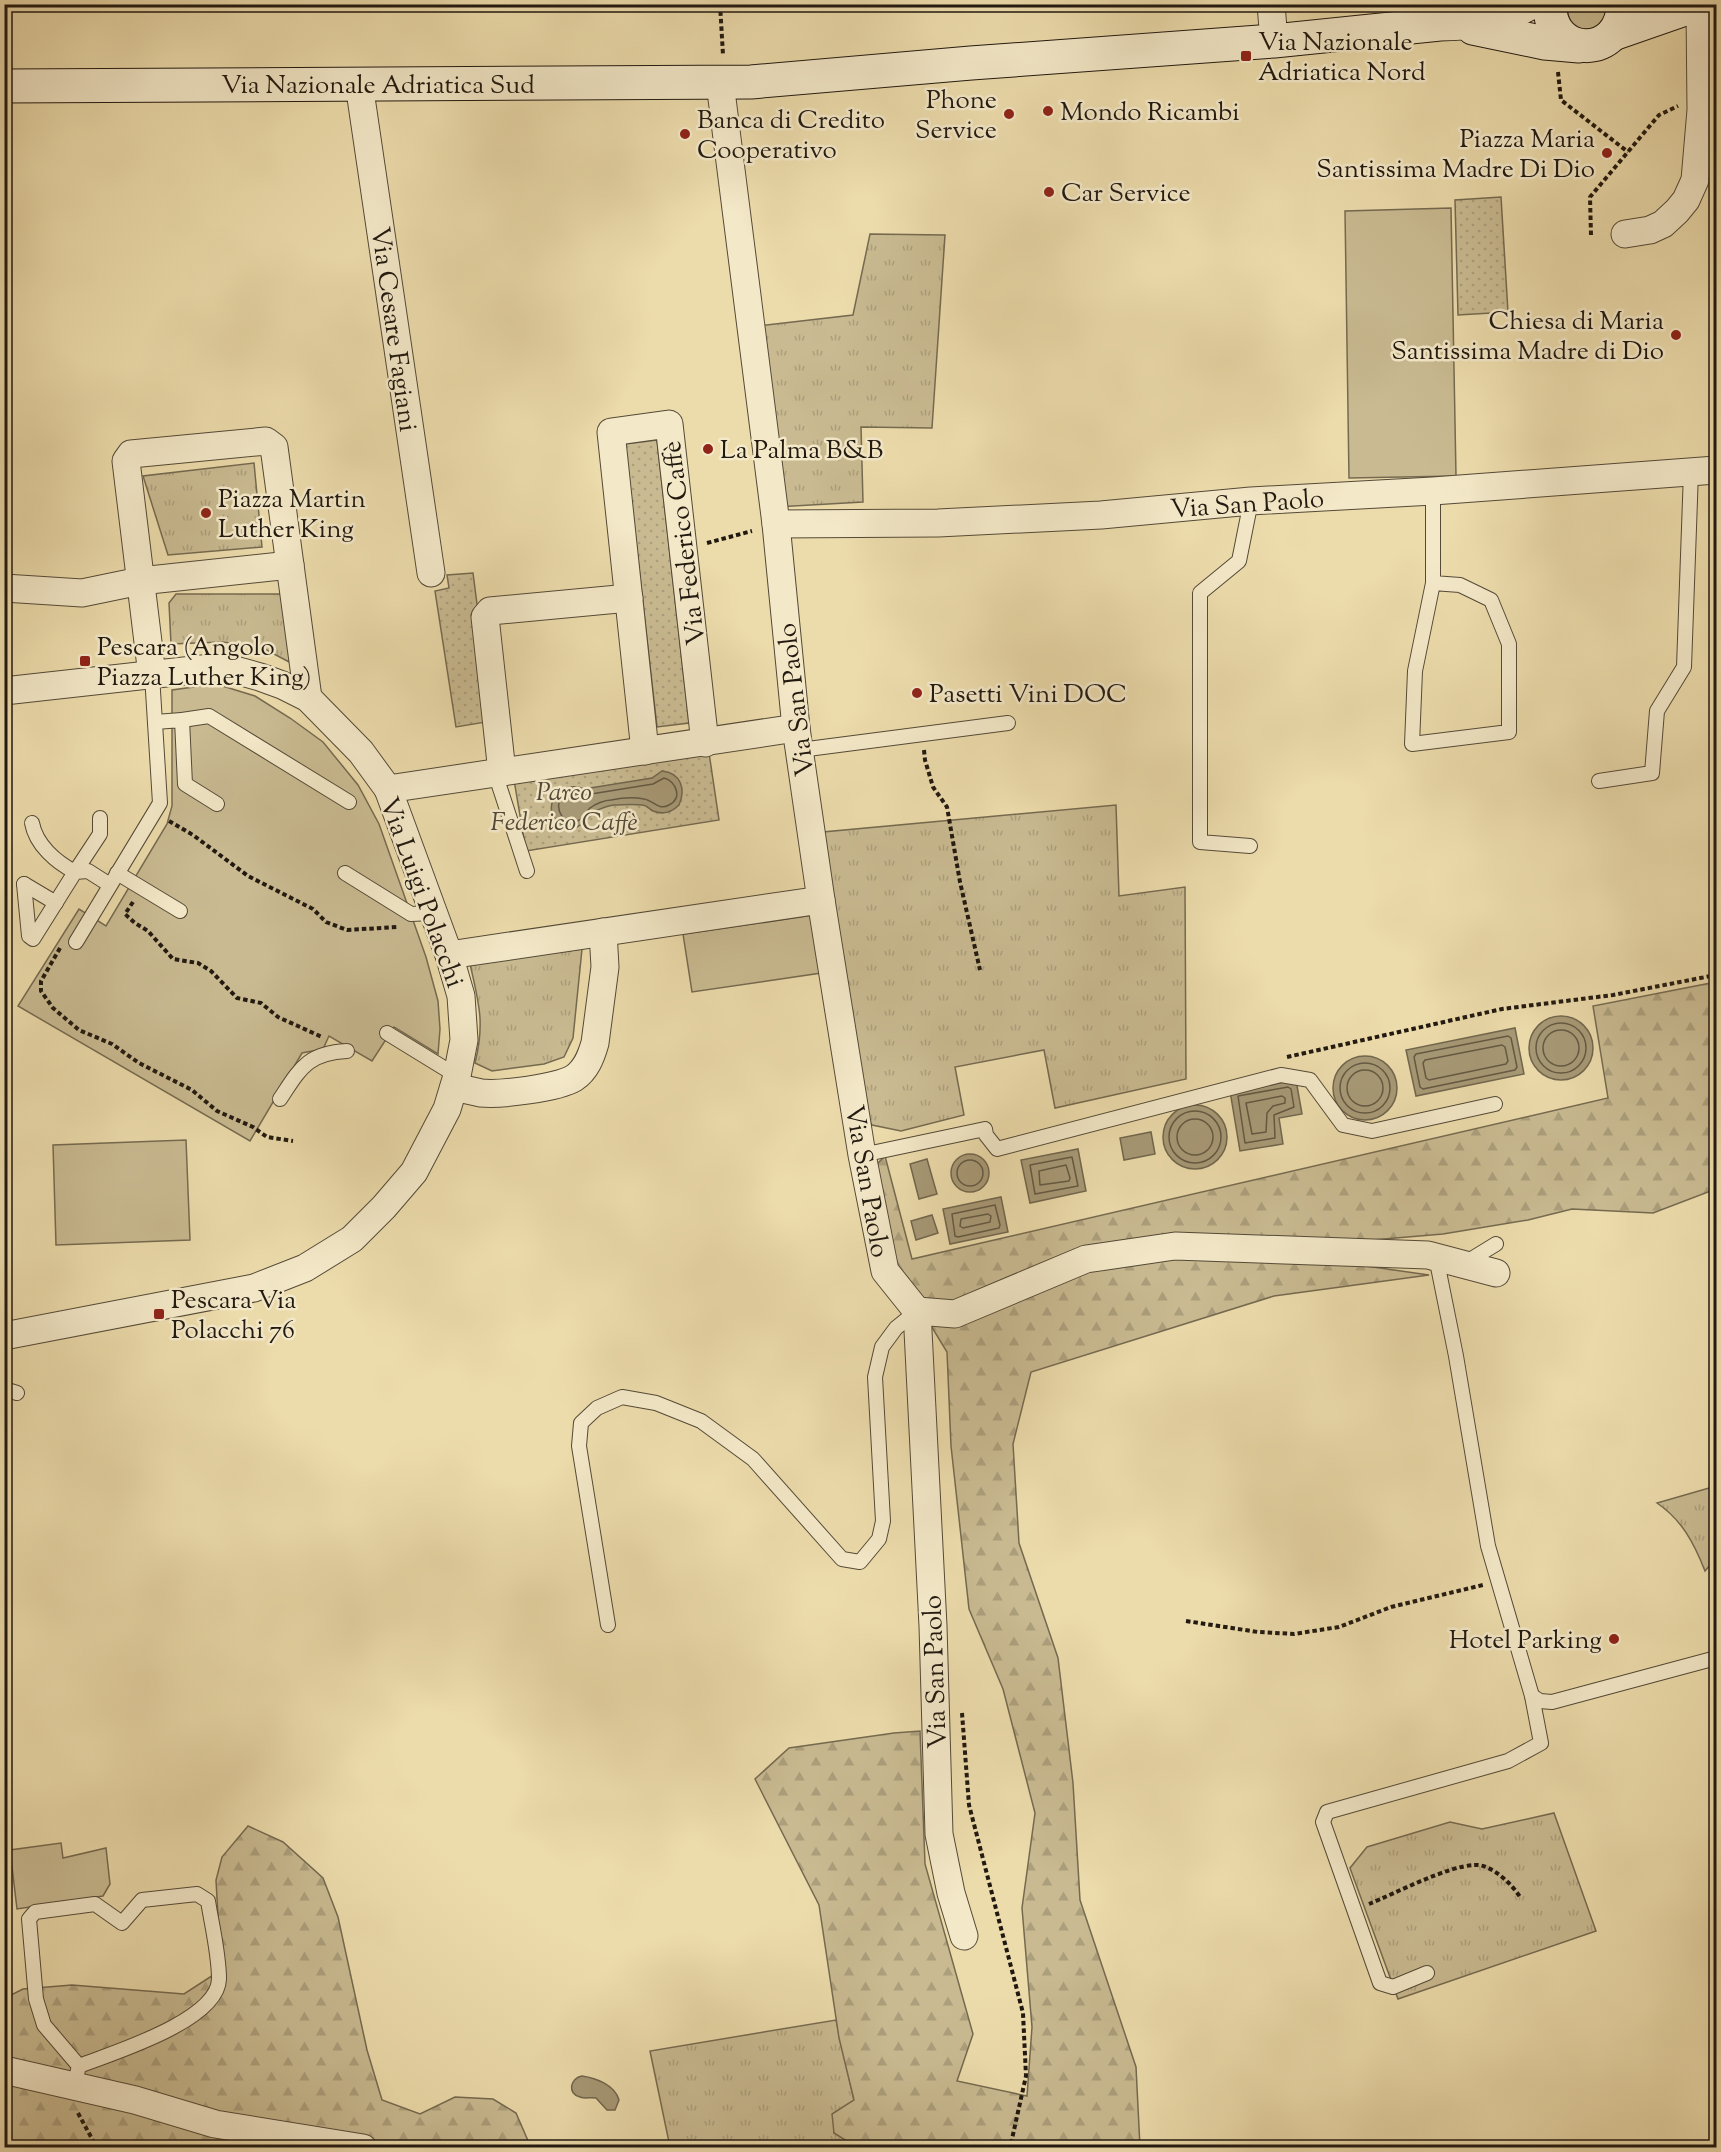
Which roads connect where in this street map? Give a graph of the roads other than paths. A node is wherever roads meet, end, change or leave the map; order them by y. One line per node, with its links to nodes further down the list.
1 (1271, 4): 7 (street)
2 (1528, 4): 6 (main road)
3 (1550, 4): 8 (main road)
4 (1692, 7): 5 (main road); 12 (street)
5 (1618, 19): 8 (main road)
6 (1457, 24): 7 (main road); 8 (main road)
7 (1274, 41): 9 (main road)
8 (1568, 45)
9 (735, 83): 10 (main road, Via Nazionale Adriatica Sud); 16 (street, Via San Paolo)
10 (359, 84): 11 (main road, Via Nazionale Adriatica Sud); 18 (street, Via Cesare Fagiani)
11 (4, 86)
12 (1625, 234)
13 (1704, 471): 14 (street, Via San Paolo); 33 (lane)
14 (1433, 491): 15 (street, Via San Paolo); 20 (lane)
15 (1251, 501): 16 (street, Via San Paolo); 39 (lane)
16 (776, 524): 29 (street, Via San Paolo)
17 (290, 565): 19 (street); 19 (street); 25 (street)
18 (431, 573)
19 (140, 581): 21 (street); 23 (street)
20 (1433, 583): 20 (lane)
21 (4, 588)
22 (628, 598): 30 (street, Via Federico Caffè); 31 (street, Via Federico Caffè); 32 (street)
23 (152, 675): 24 (street, Via Luigi Polacchi); 25 (street, Via Luigi Polacchi); 27 (lane)
24 (4, 691)
25 (308, 698): 34 (street, Via Luigi Polacchi)
26 (182, 720): 27 (lane); 35 (lane); 36 (lane)
27 (155, 722): 43 (lane)
28 (1008, 723): 29 (lane)
29 (798, 739): 30 (street); 44 (street, Via San Paolo)
30 (705, 743): 31 (street)
31 (645, 751): 32 (street)
32 (499, 772): 34 (street); 40 (lane)
33 (1599, 782)
34 (388, 789): 47 (street, Via Luigi Polacchi)
35 (349, 801)
36 (217, 804)
37 (100, 818): 41 (lane)
38 (32, 823): 41 (lane)
39 (1250, 846)
40 (527, 871)
41 (75, 872): 43 (lane); 45 (lane)
42 (345, 873): 47 (lane)
43 (114, 879): 46 (lane); 49 (lane)
44 (821, 900): 48 (street); 56 (street, Via San Paolo)
45 (56, 903)
46 (180, 912)
47 (424, 914): 50 (street, Via Luigi Polacchi)
48 (603, 932): 50 (street); 53 (street)
49 (70, 942)
50 (449, 955): 53 (street, Via Luigi Polacchi)
51 (387, 1033): 53 (lane)
52 (346, 1051): 54 (lane)
53 (455, 1081): 62 (street, Via Luigi Polacchi)
54 (280, 1099)
55 (1495, 1104): 56 (lane)
56 (862, 1155): 61 (street, Via San Paolo)
57 (1496, 1244): 59 (lane)
58 (1436, 1257): 59 (street); 61 (street); 65 (lane)
59 (1463, 1264): 60 (street)
60 (1496, 1273)
61 (916, 1311): 63 (lane); 66 (street, Via San Paolo)
62 (4, 1336)
63 (608, 1625)
64 (1716, 1658): 65 (lane)
65 (1532, 1695): 67 (lane)
66 (964, 1936)
67 (1427, 1973)
68 (4, 2070): 69 (street)
69 (76, 2076): 69 (lane); 70 (street)
70 (363, 2148)

